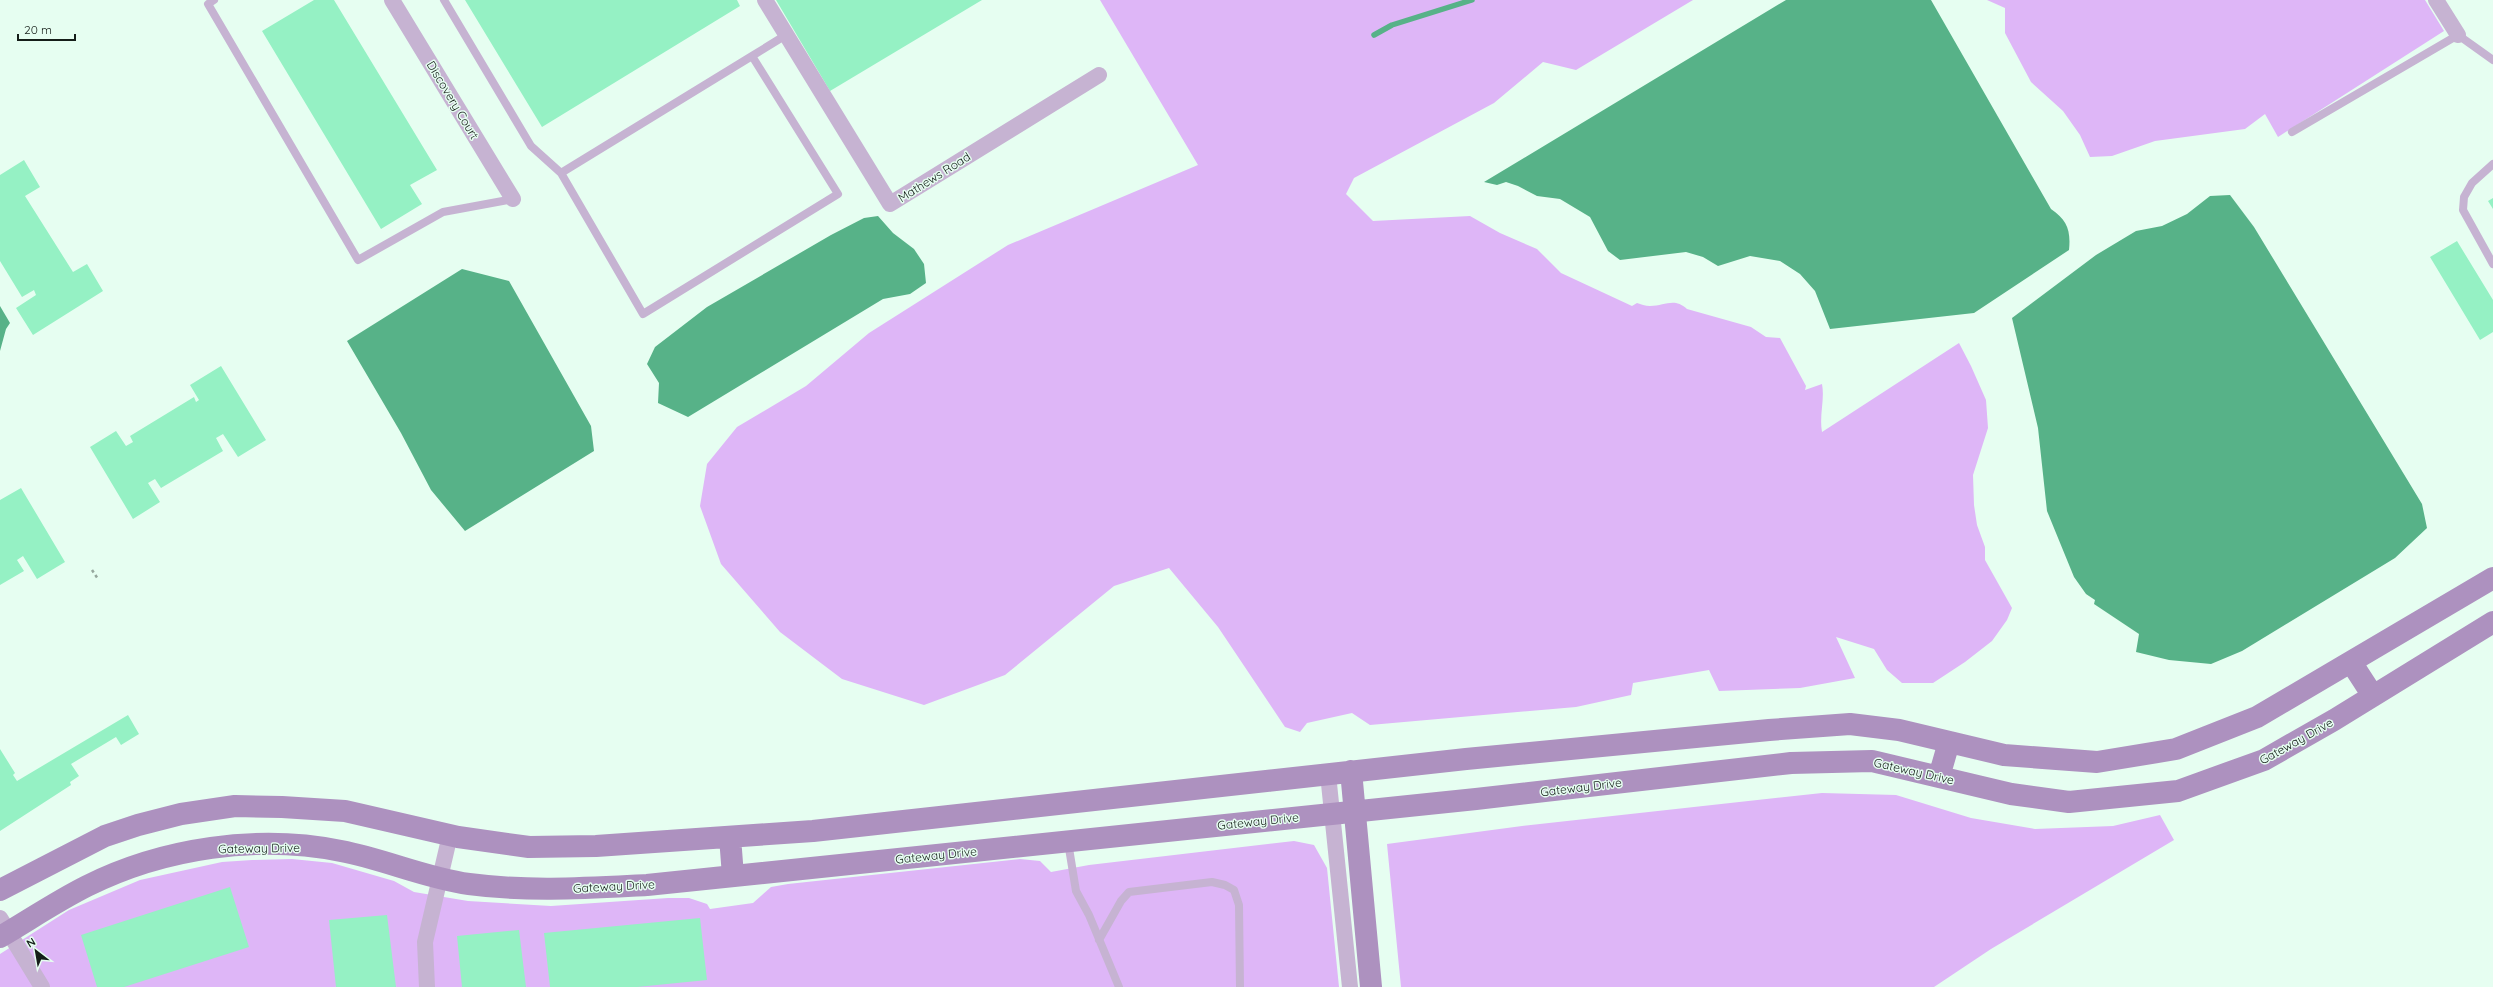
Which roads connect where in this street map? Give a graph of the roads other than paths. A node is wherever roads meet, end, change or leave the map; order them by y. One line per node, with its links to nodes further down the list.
1 (214, 0): 14 (lane)
2 (392, 0): 14 (street, Discovery Court)
3 (444, 0): 13 (lane)
4 (764, 0): 6 (street, Mathews Road)
5 (2436, 0): 7 (street)
6 (786, 35): 8 (lane); 10 (street, Mathews Road)
7 (2458, 35): 9 (lane); 11 (lane)
8 (752, 56): 13 (lane); 13 (lane)
9 (2493, 60)
10 (1099, 76)
11 (2292, 132)
12 (2493, 164): 15 (lane)
13 (561, 173)
14 (513, 200)
15 (2493, 264)
16 (2493, 578): 18 (street)
17 (2493, 622): 19 (street, Gateway Drive)
18 (2351, 662): 19 (street); 20 (street)
19 (2373, 696): 23 (street, Gateway Drive)
20 (1949, 742): 21 (street); 23 (street)
21 (1351, 771): 22 (street); 24 (street)
22 (1328, 774): 25 (street); 27 (street)
23 (1939, 777): 24 (street, Gateway Drive)
24 (1356, 812): 25 (street, Gateway Drive); 39 (street)
25 (1333, 814): 28 (street, Gateway Drive); 38 (street)
26 (450, 835): 27 (street); 29 (street); 31 (street)
27 (730, 837): 30 (street)
28 (1068, 841): 30 (street, Gateway Drive); 33 (lane)
29 (439, 876): 30 (street, Gateway Drive); 32 (street, Gateway Drive); 35 (street)
30 (732, 876)
31 (0, 890)
32 (3, 929): 34 (street)
33 (1099, 940): 36 (lane); 37 (lane)
34 (42, 987)
35 (427, 987)
36 (1119, 987)
37 (1240, 987)
38 (1350, 987)
39 (1371, 987)

